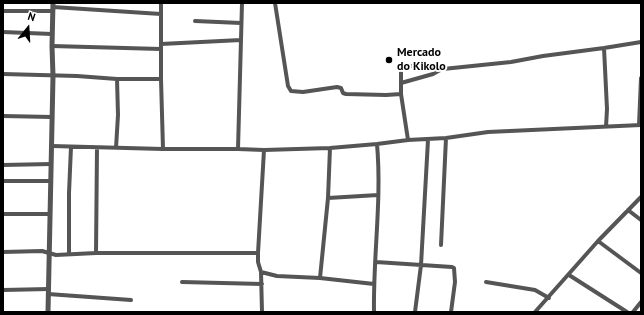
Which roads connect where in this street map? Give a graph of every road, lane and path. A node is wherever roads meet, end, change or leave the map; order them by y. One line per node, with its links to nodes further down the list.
1 (161, 3): 6 (street)
2 (242, 3): 8 (street)
3 (275, 3): 24 (street)
4 (53, 7): 5 (street); 6 (street); 10 (street)
5 (3, 11)
6 (161, 14): 13 (street)
7 (195, 21): 8 (street)
8 (241, 23): 11 (street)
9 (3, 32): 10 (street)
10 (52, 34): 14 (street)
11 (241, 40): 13 (street); 37 (street)
12 (641, 42): 15 (street)
13 (161, 44): 16 (street)
14 (52, 46): 16 (street); 19 (street)
15 (604, 48): 17 (street); 28 (street)
16 (162, 49): 22 (street)
17 (443, 68): 23 (street); 23 (street)
18 (3, 74): 19 (street)
19 (53, 76): 21 (street); 26 (street)
20 (641, 78): 27 (street)
21 (117, 79): 22 (street); 36 (street)
22 (161, 79): 39 (street)
23 (401, 83): 24 (street)
24 (401, 94): 30 (street)
25 (3, 116): 26 (street)
26 (52, 117): 33 (street)
27 (640, 125): 28 (street)
28 (606, 127): 29 (street)
29 (446, 138): 31 (street); 53 (street)
30 (408, 140): 31 (street); 32 (street)
31 (428, 140): 60 (street)
32 (377, 144): 38 (street); 45 (street)
33 (52, 146): 34 (street); 41 (street)
34 (71, 147): 35 (street); 57 (street)
35 (97, 148): 36 (street); 58 (street)
36 (116, 148): 39 (street)
37 (238, 148): 39 (street); 40 (street)
38 (330, 148): 40 (street); 47 (street)
39 (163, 149)
40 (264, 150): 56 (street)
41 (50, 164): 42 (street); 44 (street)
42 (3, 165)
43 (3, 181): 44 (street)
44 (51, 181): 50 (street)
45 (378, 195): 47 (street); 59 (street)
46 (641, 197): 48 (street)
47 (328, 198): 64 (street)
48 (628, 210): 51 (street); 52 (street)
49 (3, 214): 50 (street)
50 (50, 214): 55 (street)
51 (641, 220)
52 (598, 241): 62 (street); 63 (street)
53 (441, 245)
54 (3, 252): 55 (street)
55 (49, 253): 57 (street); 70 (street)
56 (258, 253): 58 (street); 61 (street)
57 (69, 254): 58 (street)
58 (96, 254)
59 (376, 262): 60 (street); 68 (street)
60 (421, 265): 77 (street); 78 (street)
61 (261, 272): 64 (street); 67 (street)
62 (641, 273)
63 (568, 275): 71 (street); 80 (street)
64 (320, 278): 68 (street)
65 (182, 282): 67 (street)
66 (486, 282): 71 (street)
67 (262, 284): 75 (street)
68 (374, 284): 76 (street)
69 (3, 290): 70 (street)
70 (48, 291): 72 (street); 74 (street)
71 (549, 298): 79 (street)
72 (132, 300)
73 (641, 302): 81 (street)
74 (48, 312)
75 (262, 312)
76 (374, 312)
77 (415, 312)
78 (451, 312)
79 (535, 312)
80 (627, 312)
81 (633, 312)

